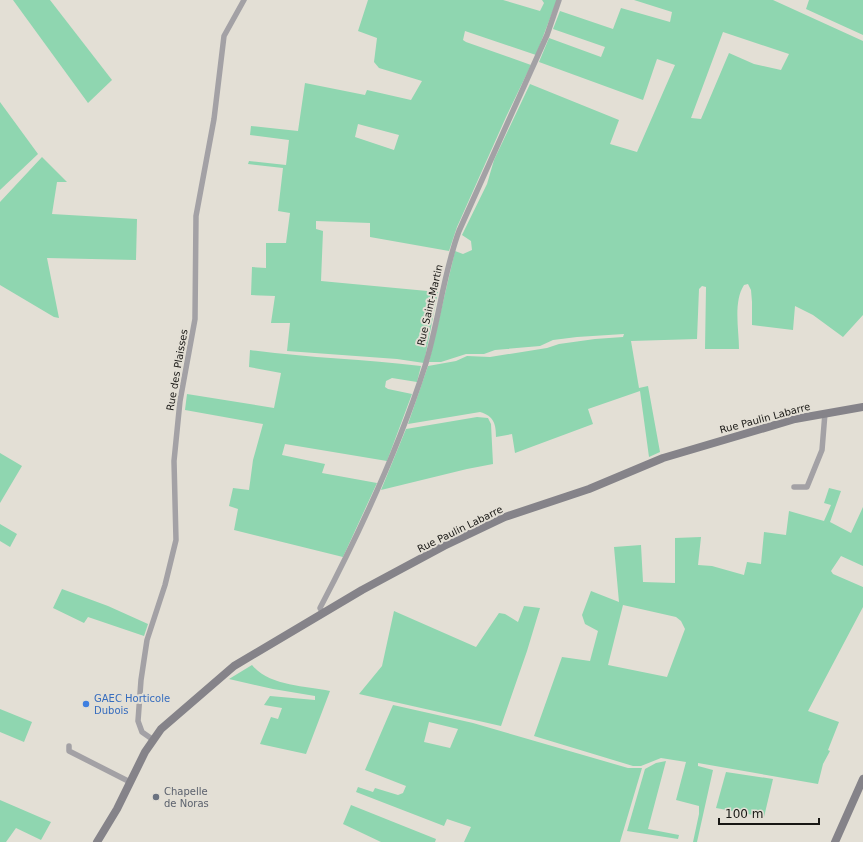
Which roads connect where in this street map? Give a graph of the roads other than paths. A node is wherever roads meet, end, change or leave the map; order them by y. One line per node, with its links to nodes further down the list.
1 (244, 0): 7 (street, Rue des Plaisses)
2 (559, 0): 6 (street, Rue Saint-Martin)
3 (863, 407): 4 (street, Rue Paulin Labarre)
4 (824, 413): 5 (street); 6 (street, Rue Paulin Labarre)
5 (794, 487)
6 (323, 613): 7 (street, Rue Paulin Labarre)
7 (152, 739): 10 (street, Rue Paulin Labarre)
8 (68, 746): 10 (street)
9 (863, 779): 12 (street)
10 (130, 782): 11 (street, Rue Paulin Labarre)
11 (97, 842)
12 (835, 842)

